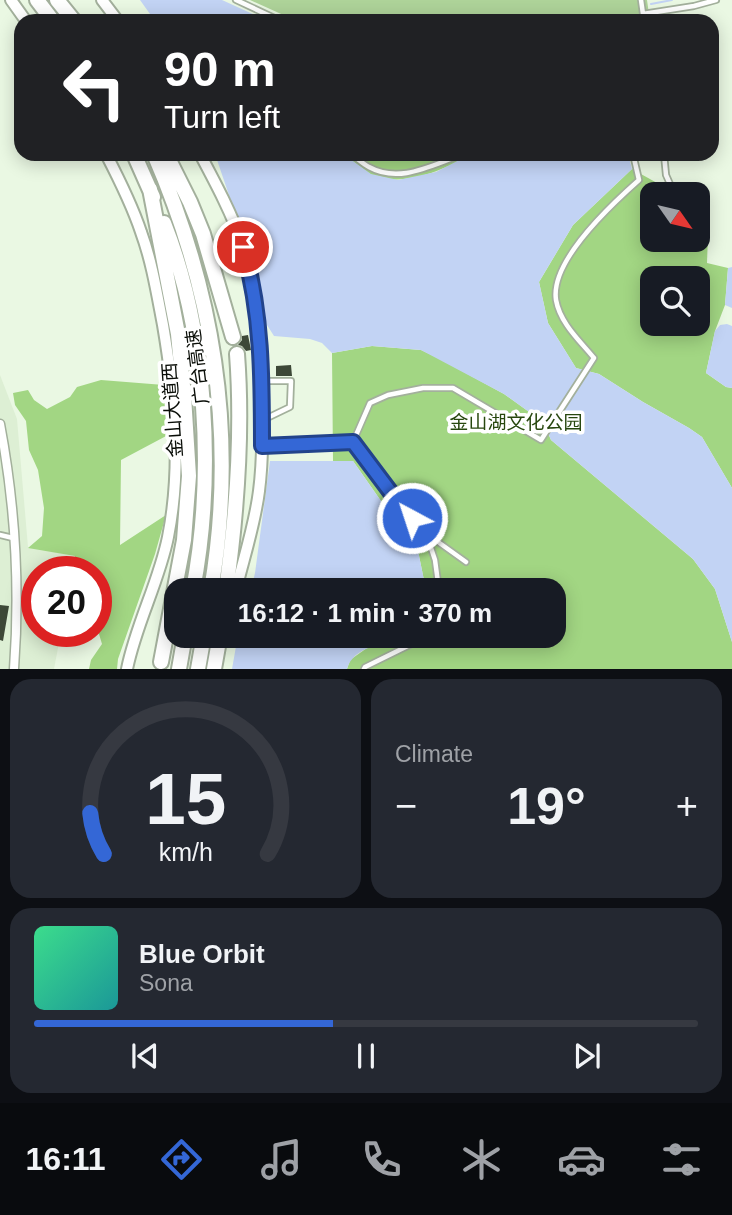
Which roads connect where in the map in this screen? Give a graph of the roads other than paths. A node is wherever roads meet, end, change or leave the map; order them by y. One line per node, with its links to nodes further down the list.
1 (37, 0): 6 (highway)
2 (57, 0): 7 (highway)
3 (236, 0): 8 (lane)
4 (641, 0): 9 (lane)
5 (716, 0): 9 (lane)
6 (48, 14)
7 (68, 14)
8 (266, 14)
9 (643, 14)
10 (109, 161): 43 (main road, 金山大道西)
11 (137, 161): 20 (highway, 广台高速)
12 (157, 161): 33 (highway, 广台高速)
13 (170, 161): 21 (highway)
14 (203, 161): 23 (main road)
15 (360, 161): 16 (lane)
16 (445, 161)
17 (635, 161): 26 (lane)
18 (665, 161): 19 (lane)
19 (669, 182)
20 (150, 189): 32 (highway, 广台高速); 41 (highway)
21 (233, 337)
22 (237, 354): 34 (highway)
23 (261, 381): 24 (main road); 24 (lane)
24 (262, 421): 27 (main road)
25 (0, 424): 30 (street)
26 (353, 442): 27 (lane); 28 (lane)
27 (262, 446): 35 (main road)
28 (426, 533): 31 (lane); 36 (lane)
29 (0, 536): 30 (lane)
30 (14, 538): 42 (street)
31 (466, 562)
32 (195, 578)
33 (213, 578)
34 (228, 578)
35 (239, 578)
36 (437, 578)
37 (182, 648): 44 (highway)
38 (202, 648): 45 (highway)
39 (219, 648): 46 (highway)
40 (404, 648): 47 (lane)
41 (161, 662)
42 (14, 669)
43 (127, 669)
44 (178, 669)
45 (198, 669)
46 (214, 669)
47 (364, 669)

